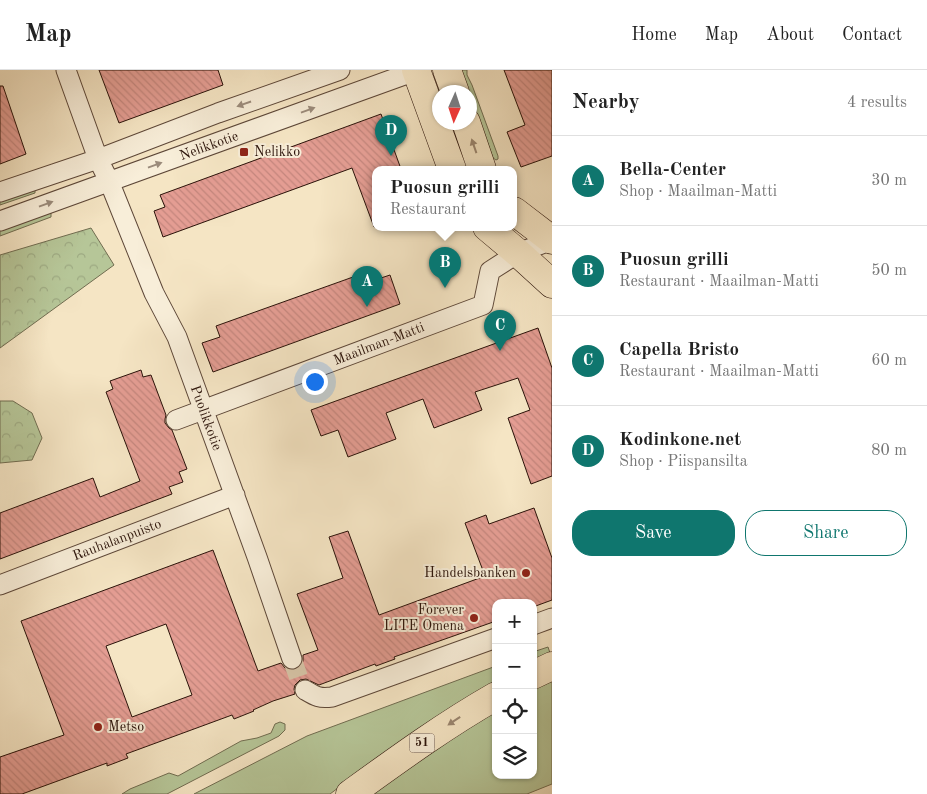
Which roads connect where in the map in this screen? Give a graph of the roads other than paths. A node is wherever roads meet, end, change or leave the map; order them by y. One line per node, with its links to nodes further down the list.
1 (66, 70): 7 (street, Puolikkotie)
2 (340, 70): 7 (street, Nelikkotie, one-way to 7)
3 (417, 70): 8 (main road); 10 (street, Nelikkotie, one-way to 3)
4 (447, 70): 5 (main road)
5 (452, 85)
6 (469, 130): 9 (main road, one-way to 6)
7 (98, 159): 10 (street, Puolikkotie); 11 (street, Nelikkotie)
8 (451, 166)
9 (481, 166)
10 (109, 181): 13 (street, Nelikkotie, one-way to 10); 18 (street, Puolikkotie)
11 (0, 192)
12 (517, 213): 15 (main road)
13 (0, 221)
14 (493, 231): 16 (main road)
15 (552, 240): 16 (street, Maailman-Matti)
16 (518, 252): 17 (main road); 18 (street, Maailman-Matti)
17 (552, 284)
18 (204, 411): 19 (street, Maailman-Matti); 20 (street, Puolikkotie)
19 (176, 420)
20 (235, 495): 21 (street, Rauhalanpuisto); 25 (street, Puolikkotie)
21 (0, 585)
22 (552, 618): 23 (street)
23 (537, 624)
24 (492, 639): 28 (street)
25 (292, 659)
26 (552, 666): 27 (main road)
27 (537, 673)
28 (305, 690)
29 (492, 698): 30 (main road, 51, one-way to 30)
30 (350, 794)

